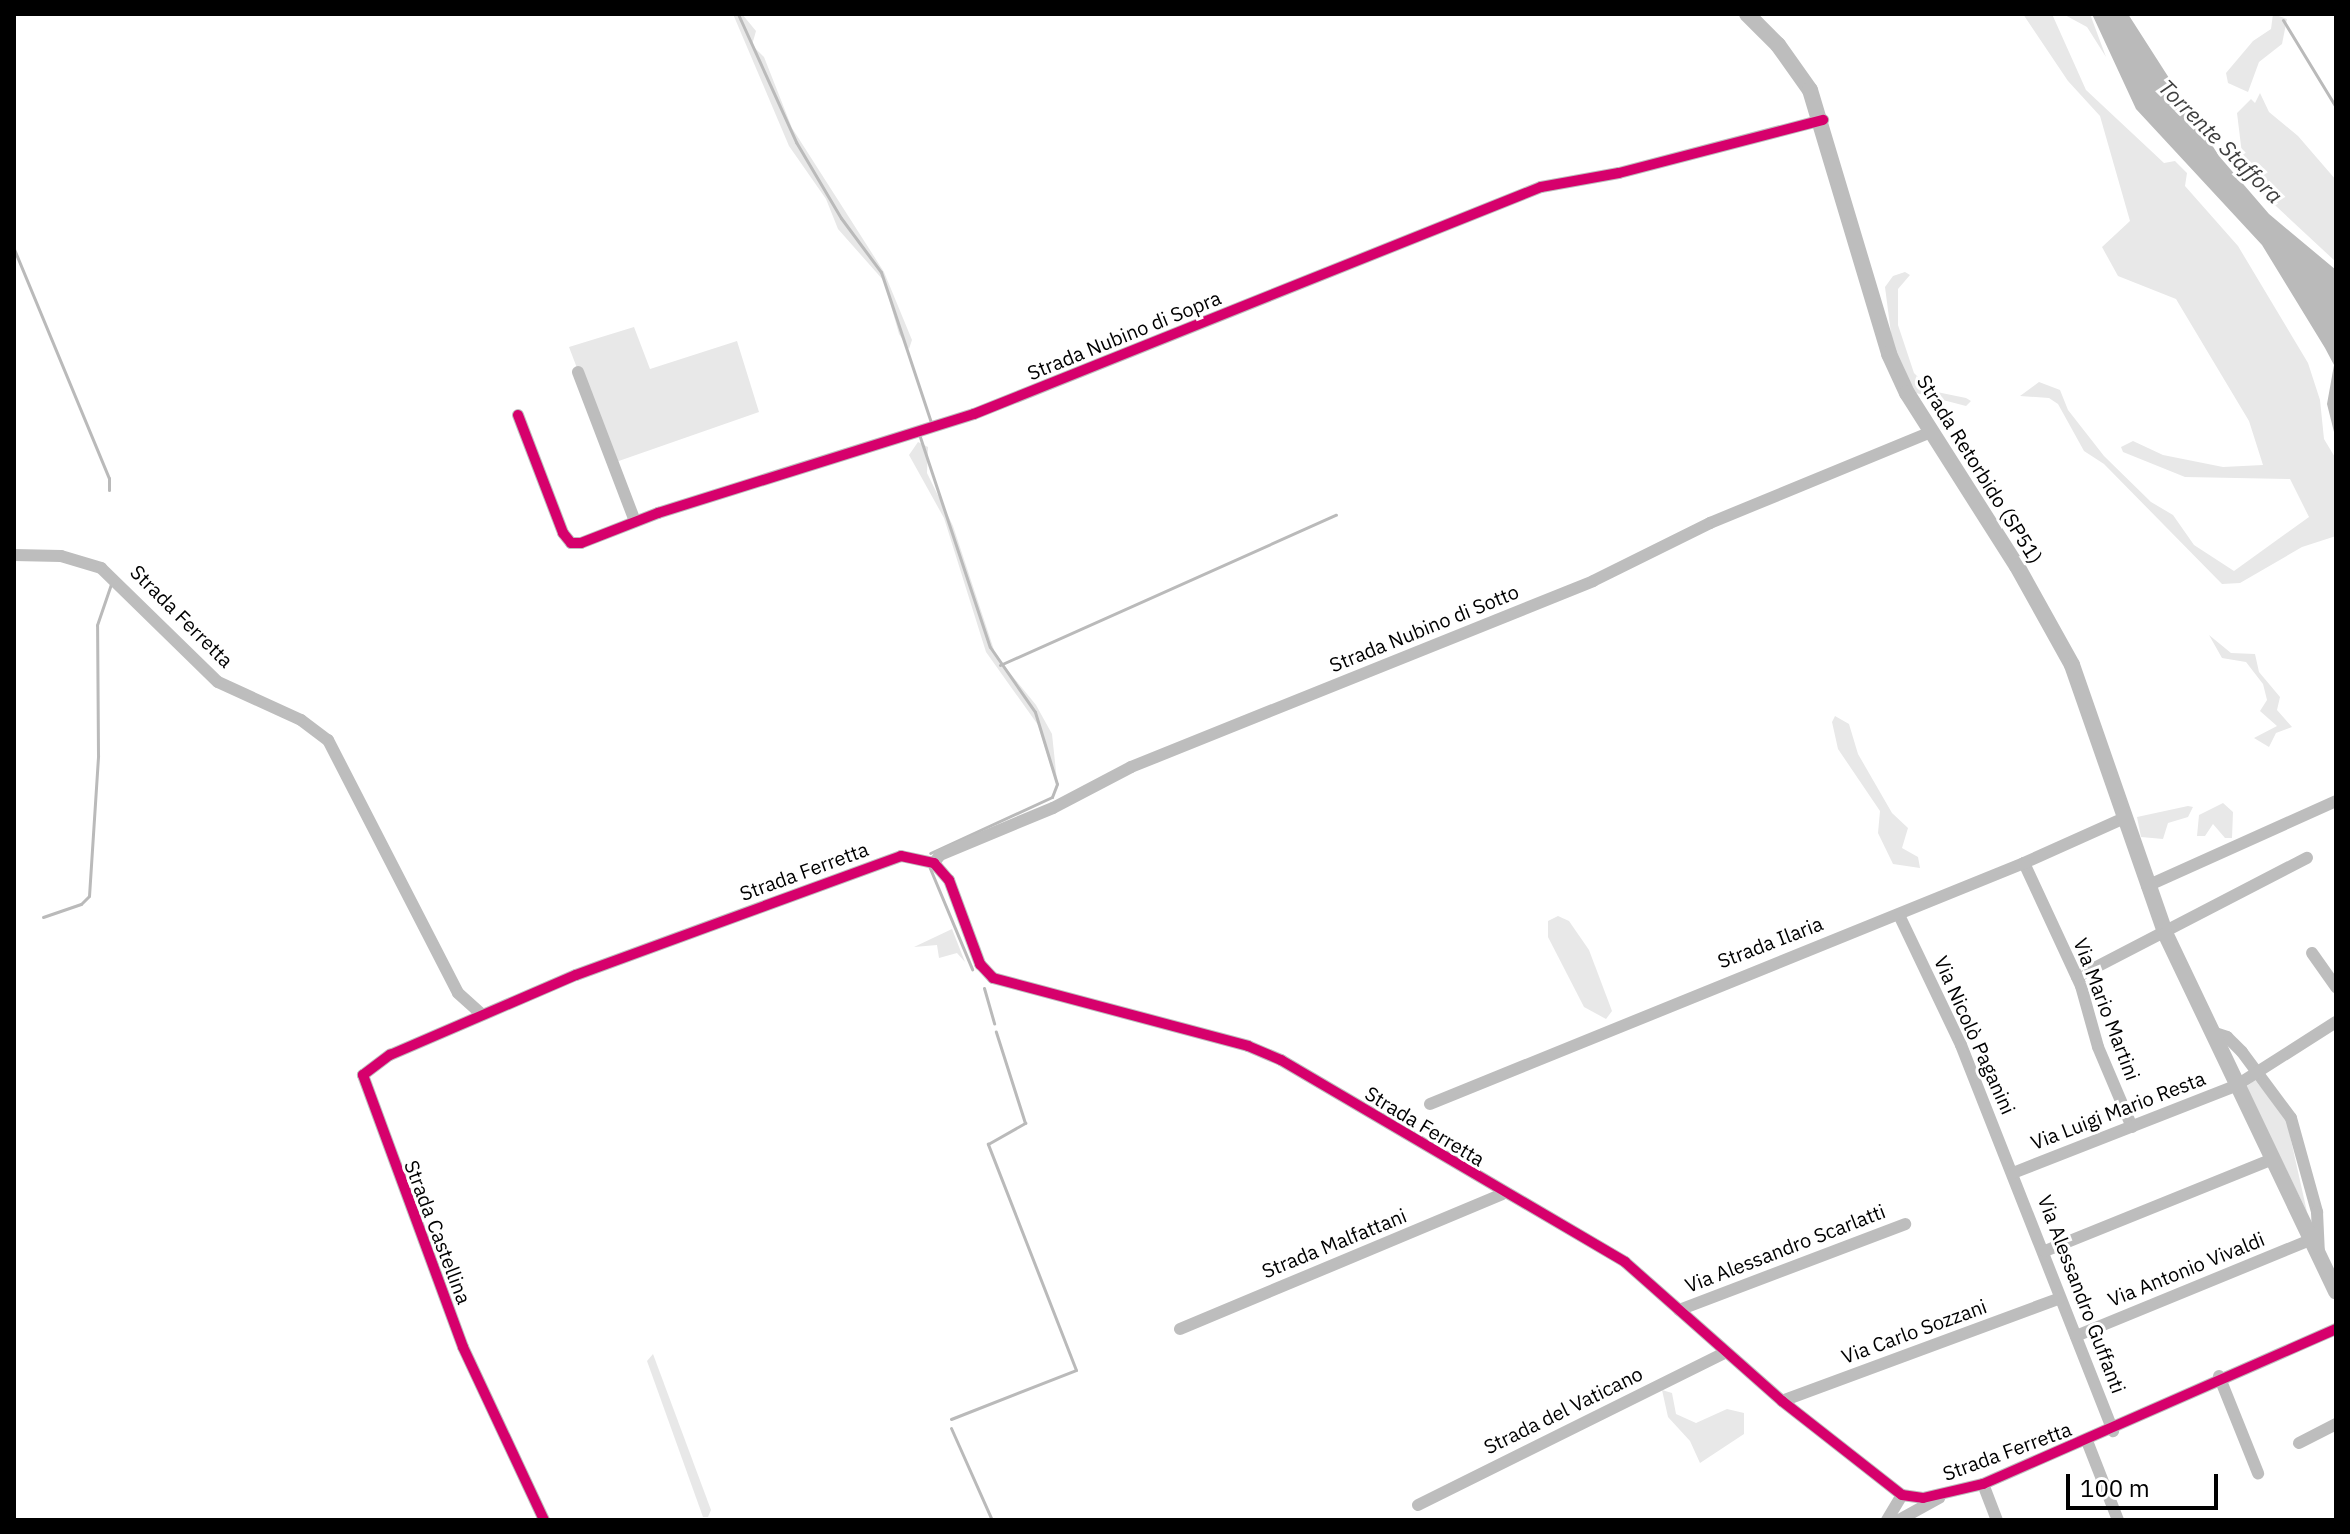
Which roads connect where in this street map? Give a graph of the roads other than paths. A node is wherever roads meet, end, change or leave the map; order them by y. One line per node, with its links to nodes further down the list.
1 (1747, 14): 2 (street, Strada Retorbido (SP51))
2 (1823, 120): 5 (street, Strada Retorbido (SP51)); 6 (street, Strada Nubino di Sopra)
3 (578, 372): 6 (street)
4 (518, 415): 6 (street, Strada Nubino di Sopra)
5 (1931, 432): 9 (street, Strada Retorbido (SP51)); 11 (street, Strada Nubino di Sotto)
6 (635, 521)
7 (14, 555): 19 (street, Strada Ferretta)
8 (2336, 801): 13 (street)
9 (2124, 818): 12 (street, Strada Ilaria); 13 (street, Strada Retorbido (SP51))
10 (2307, 858): 15 (street)
11 (934, 863): 20 (street, Strada Ferretta); 30 (street, Strada Ferretta)
12 (2024, 863): 14 (street, Strada Ilaria); 17 (street, Via Mario Martini)
13 (2147, 886): 15 (street, Strada Retorbido (SP51))
14 (1899, 915): 26 (street, Strada Ilaria); 29 (street, Via Nicolò Paganini)
15 (2166, 935): 17 (street); 23 (street, Strada Retorbido (SP51))
16 (2312, 953): 18 (street)
17 (2077, 977): 27 (street, Via Mario Martini)
18 (2336, 987)
19 (466, 1005): 20 (street); 22 (street)
20 (481, 1014): 22 (street, Strada Castellina)
21 (2336, 1022): 24 (street, Via Luigi Mario Resta)
22 (459, 1025): 52 (street, Strada Castellina)
23 (2212, 1032): 24 (street); 25 (street, Strada Retorbido (SP51))
24 (2259, 1073): 25 (street, Via Luigi Mario Resta); 32 (street)
25 (2237, 1085): 27 (street, Via Luigi Mario Resta); 28 (street, Strada Retorbido (SP51))
26 (1430, 1104)
27 (2132, 1127): 29 (street, Via Luigi Mario Resta)
28 (2274, 1161): 32 (street, Strada Retorbido (SP51)); 33 (street)
29 (2013, 1173): 33 (street, Via Alessandro Guffanti)
30 (1502, 1194): 36 (street, Strada Ferretta); 37 (street, Strada Malfattani)
31 (1905, 1224): 36 (street, Via Alessandro Scarlatti)
32 (2315, 1246): 34 (street, Strada Retorbido (SP51)); 39 (street, Via Antonio Vivaldi)
33 (2045, 1251): 35 (street, Via Alessandro Guffanti)
34 (2335, 1285)
35 (2060, 1298): 39 (street, Via Alessandro Guffanti); 42 (street, Via Carlo Sozzani)
36 (1679, 1310): 40 (street, Strada Ferretta)
37 (1180, 1329)
38 (2336, 1329): 41 (street, Strada Ferretta)
39 (2076, 1336): 44 (street, Via Alessandro Guffanti)
40 (1726, 1352): 42 (street, Strada Ferretta); 51 (street, Strada del Vaticano)
41 (2219, 1376): 44 (street, Strada Ferretta); 47 (street)
42 (1782, 1401): 50 (street, Strada Ferretta)
43 (2336, 1424): 46 (street)
44 (2113, 1431): 45 (street, Strada Ferretta)
45 (2087, 1441): 48 (street, Strada Ferretta); 56 (street)
46 (2299, 1443)
47 (2258, 1473)
48 (1983, 1484): 49 (street, Strada Ferretta); 55 (street)
49 (1947, 1493): 50 (street, Strada Ferretta); 54 (street)
50 (1902, 1495): 53 (street)
51 (1418, 1505)
52 (544, 1520)
53 (1887, 1520)
54 (1899, 1520)
55 (1997, 1520)
56 (2118, 1520)

